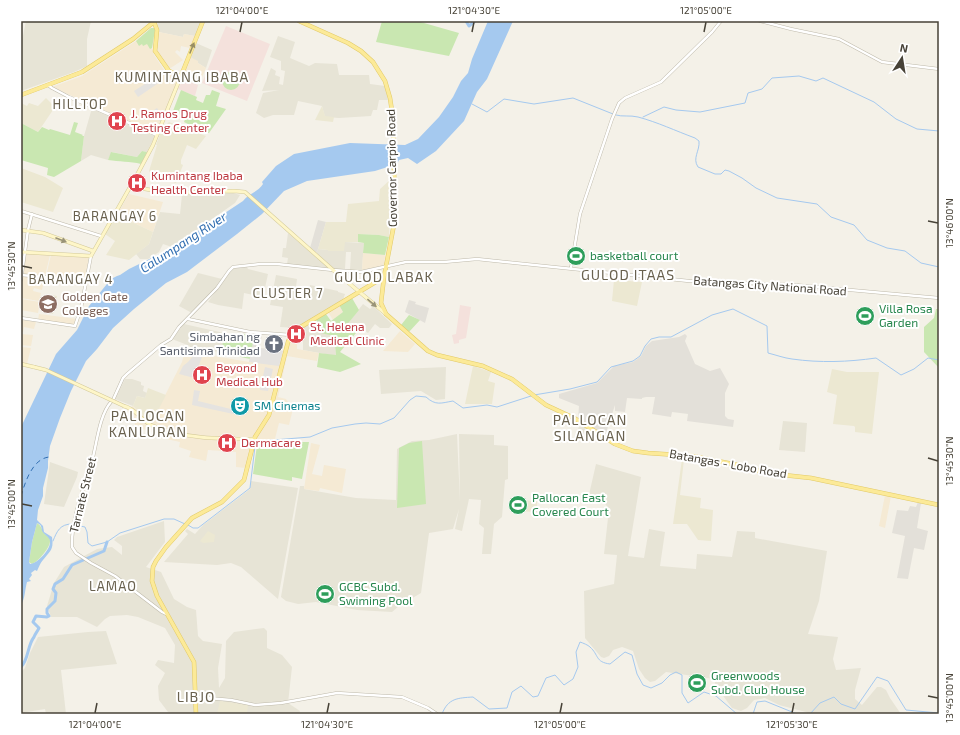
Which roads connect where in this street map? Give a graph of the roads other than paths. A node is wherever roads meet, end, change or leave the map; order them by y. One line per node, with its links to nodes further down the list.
1 (203, 21): 7 (main road, one-way to 1)
2 (299, 21): 24 (main road, Governor Carpio Road)
3 (721, 21): 26 (street)
4 (761, 21): 6 (street)
5 (155, 22): 7 (main road); 8 (main road)
6 (939, 69)
7 (181, 76): 10 (main road)
8 (48, 85): 9 (main road); 11 (street)
9 (21, 94)
10 (160, 128): 11 (main road); 12 (main road)
11 (149, 132): 12 (street)
12 (158, 136): 13 (main road)
13 (132, 185): 14 (main road); 15 (main road)
14 (130, 188): 15 (main road); 20 (main road)
15 (139, 188): 27 (main road)
16 (21, 211): 17 (street)
17 (32, 214): 19 (street); 20 (street)
18 (21, 230): 19 (main road)
19 (28, 230): 21 (main road, one-way to 21); 22 (street)
20 (102, 236): 21 (main road)
21 (93, 251): 23 (main road)
22 (23, 252): 23 (main road); 28 (street)
23 (91, 256): 31 (street)
24 (386, 266): 26 (street, Batangas City National Road); 27 (street, Batangas City National Road); 29 (main road, Governor Carpio Road)
25 (233, 267): 27 (street, Batangas City National Road); 36 (street, Tarnate Street)
26 (571, 268): 33 (street, Batangas City National Road)
27 (333, 270): 32 (main road)
28 (21, 275): 30 (street); 31 (street)
29 (384, 277): 32 (main road); 34 (main road, Governor Carpio Road)
30 (21, 280)
31 (86, 281): 35 (street)
32 (358, 292): 34 (main road, one-way to 34); 37 (main road)
33 (939, 298)
34 (386, 314): 40 (main road, Batangas - Lobo Road)
35 (21, 318)
36 (188, 319): 37 (street); 41 (street, Tarnate Street)
37 (291, 335): 39 (main road)
38 (21, 364): 39 (main road, bridge)
39 (254, 439): 41 (main road)
40 (939, 505)
41 (166, 614): 42 (main road)
42 (196, 697): 43 (main road); 44 (street)
43 (196, 714)
44 (437, 714)

